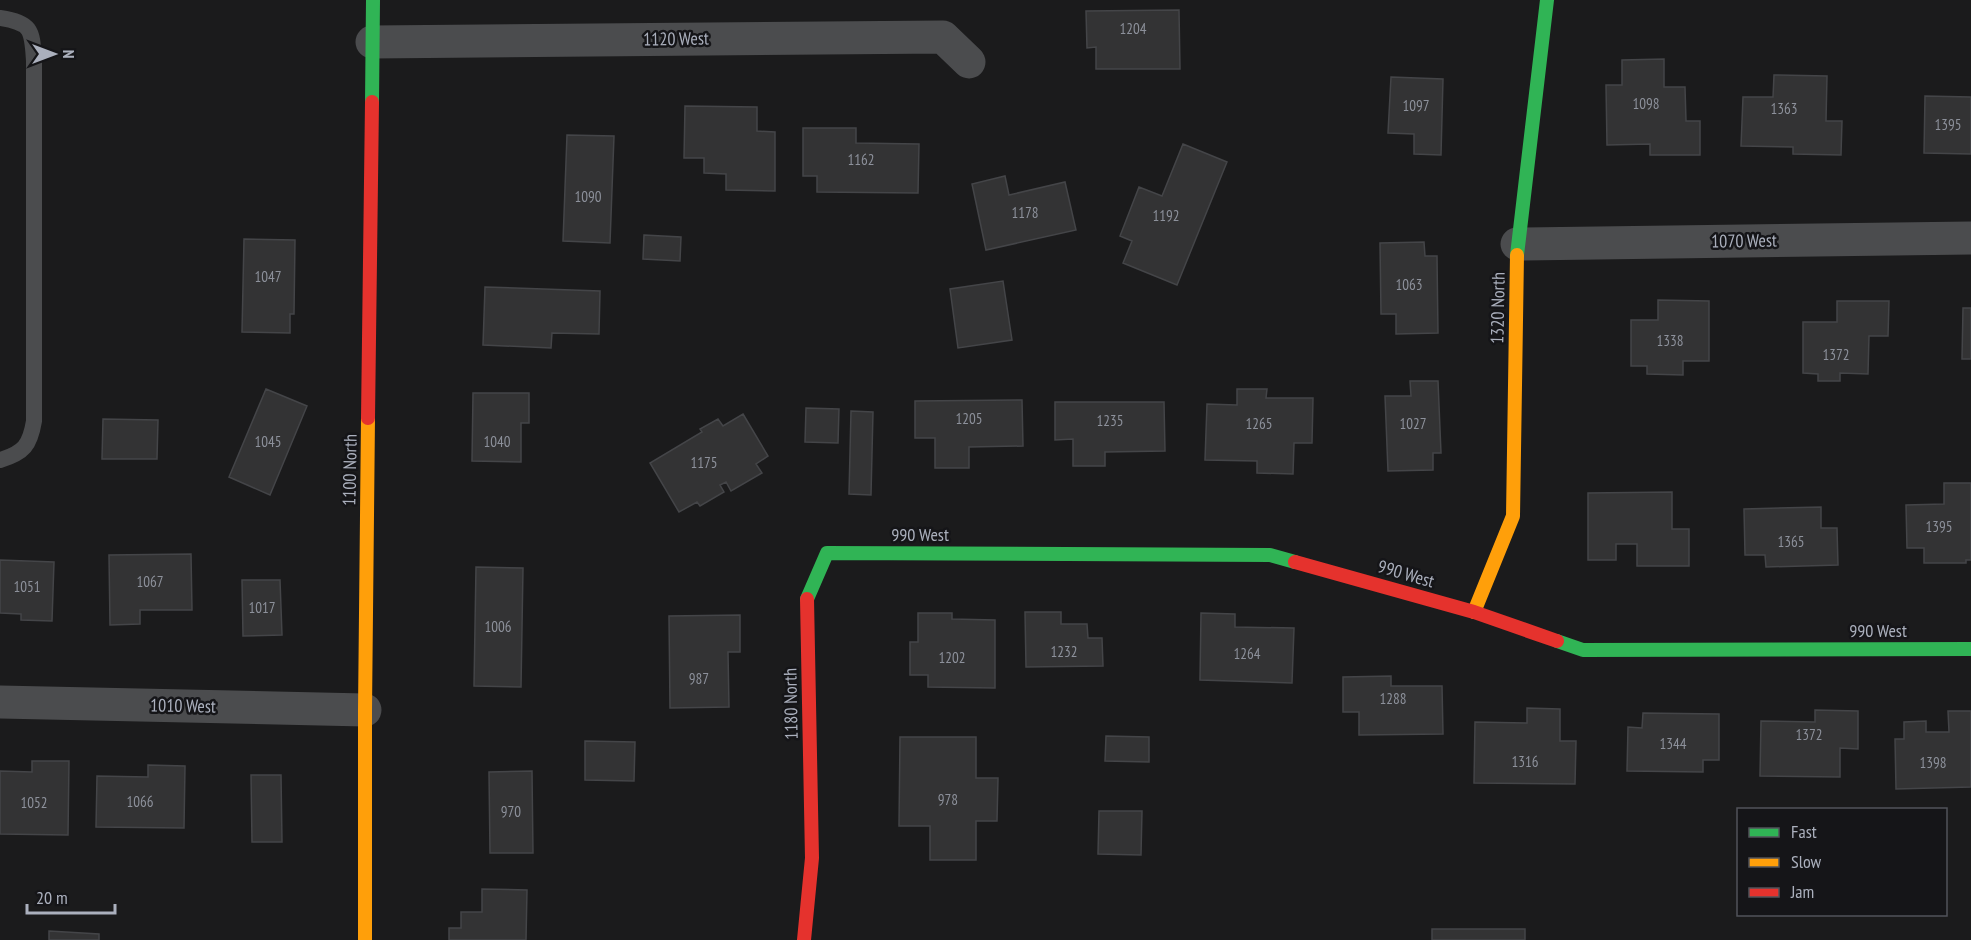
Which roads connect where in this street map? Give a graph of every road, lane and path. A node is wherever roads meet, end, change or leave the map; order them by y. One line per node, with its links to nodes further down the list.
1 (373, 0): 4 (street, 1100 North)
2 (1547, 0): 7 (street, 1320 North)
3 (0, 18): 8 (lane)
4 (372, 42): 5 (street, 1120 West); 13 (street, 1100 North)
5 (969, 62)
6 (1971, 238): 7 (street, 1070 West)
7 (1517, 244): 10 (street, 1320 North)
8 (0, 460)
9 (827, 553): 10 (street, 990 West); 15 (street, 1180 North)
10 (1474, 612): 11 (street, 990 West)
11 (1971, 649)
12 (0, 702): 13 (street, 1010 West)
13 (365, 710): 14 (street, 1100 North)
14 (365, 940)
15 (804, 940)

